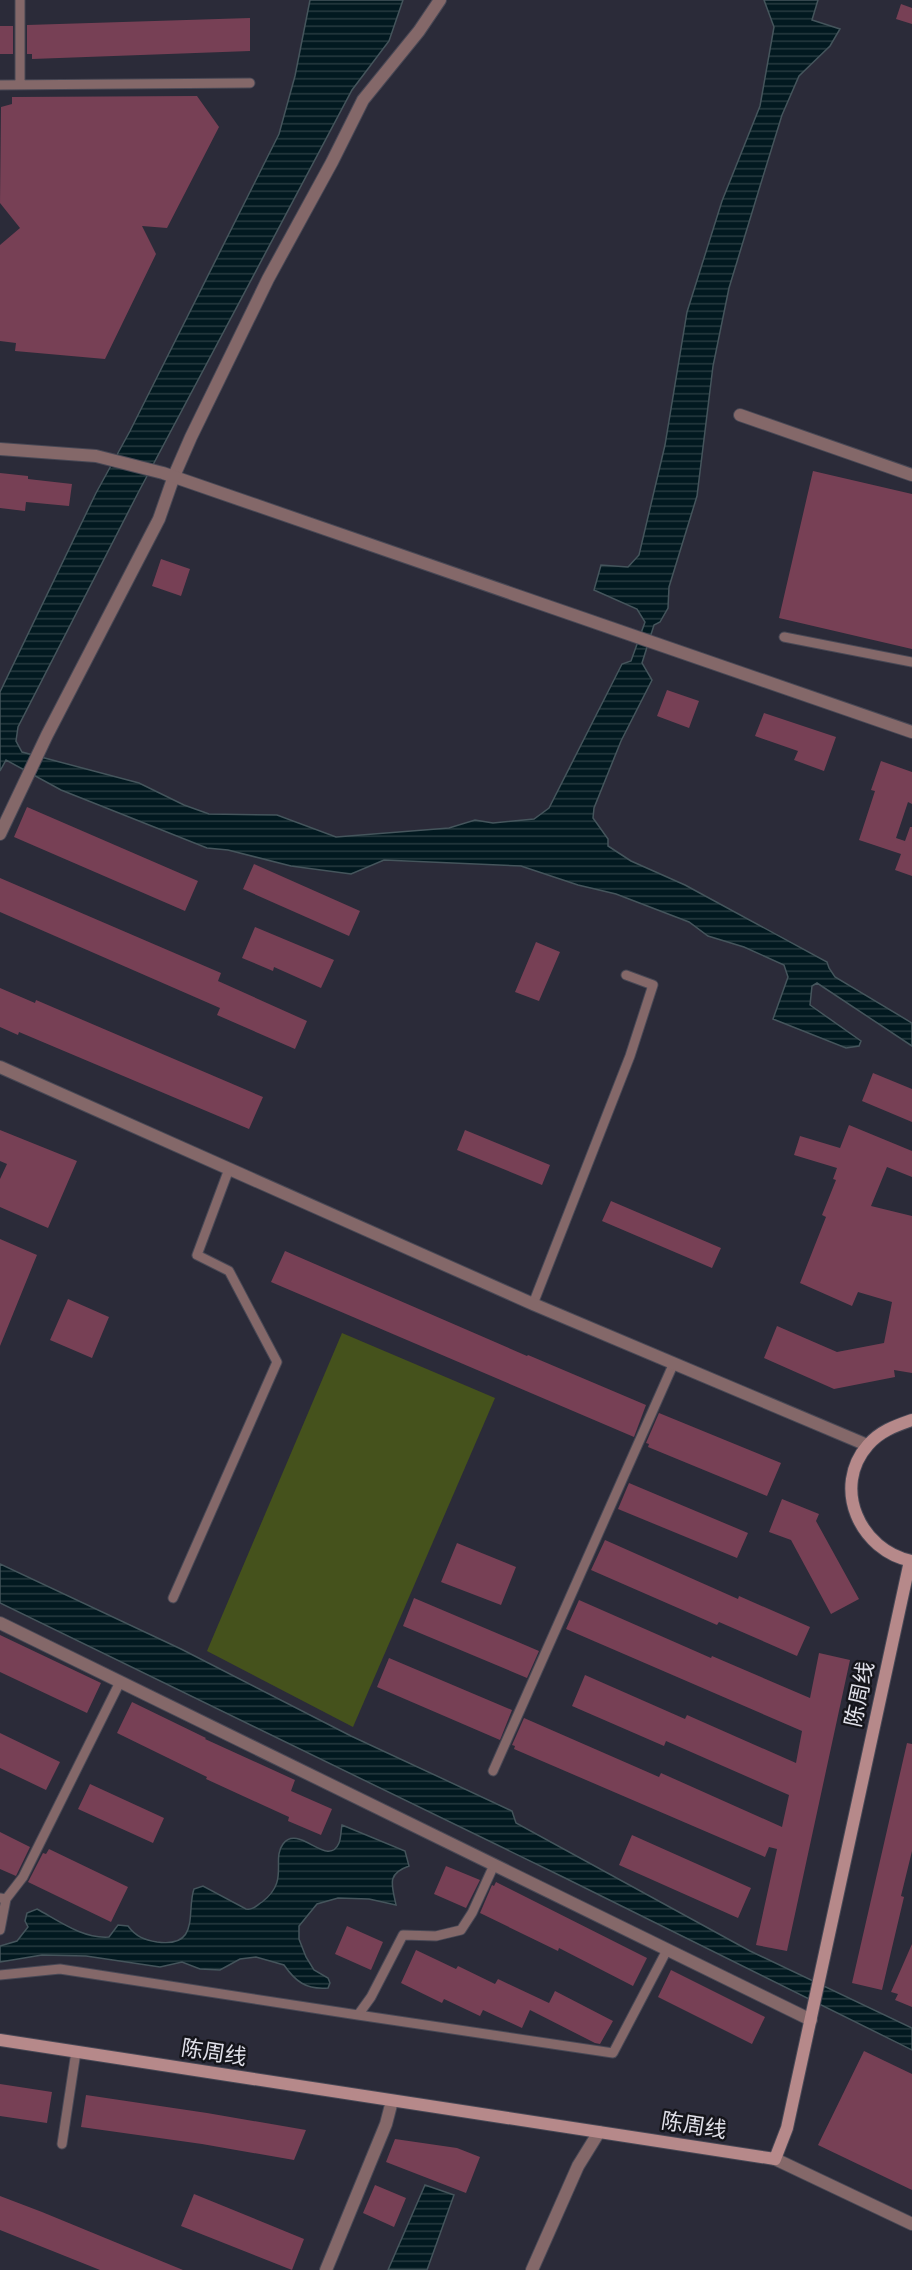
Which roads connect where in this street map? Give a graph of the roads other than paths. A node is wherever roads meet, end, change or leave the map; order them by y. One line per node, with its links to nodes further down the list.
1 (20, 0): 5 (lane)
2 (440, 0): 8 (street)
3 (250, 83): 5 (lane)
4 (0, 85): 5 (lane)
5 (20, 85)
6 (740, 415): 9 (street)
7 (0, 449): 8 (street)
8 (168, 475): 12 (street); 13 (street)
9 (912, 475)
10 (784, 637): 11 (lane)
11 (912, 662)
12 (912, 732)
13 (0, 834)
14 (626, 975): 17 (lane)
15 (0, 1067): 16 (street)
16 (229, 1169): 17 (street); 22 (lane)
17 (533, 1304): 18 (street)
18 (673, 1365): 20 (street); 25 (lane)
19 (912, 1420): 20 (main road)
20 (867, 1446): 21 (main road)
21 (911, 1561): 32 (main road, 陈周线)
22 (173, 1598)
23 (0, 1623): 24 (street)
24 (120, 1682): 26 (street); 27 (lane)
25 (494, 1771)
26 (494, 1865): 29 (street); 31 (lane)
27 (3, 1899): 28 (lane)
28 (0, 1929)
29 (667, 1950): 31 (lane); 32 (street)
30 (0, 1976): 31 (lane)
31 (358, 2015)
32 (811, 2020): 38 (main road, 陈周线)
33 (0, 2040): 34 (main road, 陈周线)
34 (76, 2052): 35 (main road, 陈周线); 37 (lane)
35 (392, 2101): 36 (main road, 陈周线); 40 (street)
36 (599, 2132): 38 (main road, 陈周线); 41 (street)
37 (62, 2144)
38 (775, 2159): 39 (street)
39 (912, 2224)
40 (326, 2270)
41 (532, 2270)

